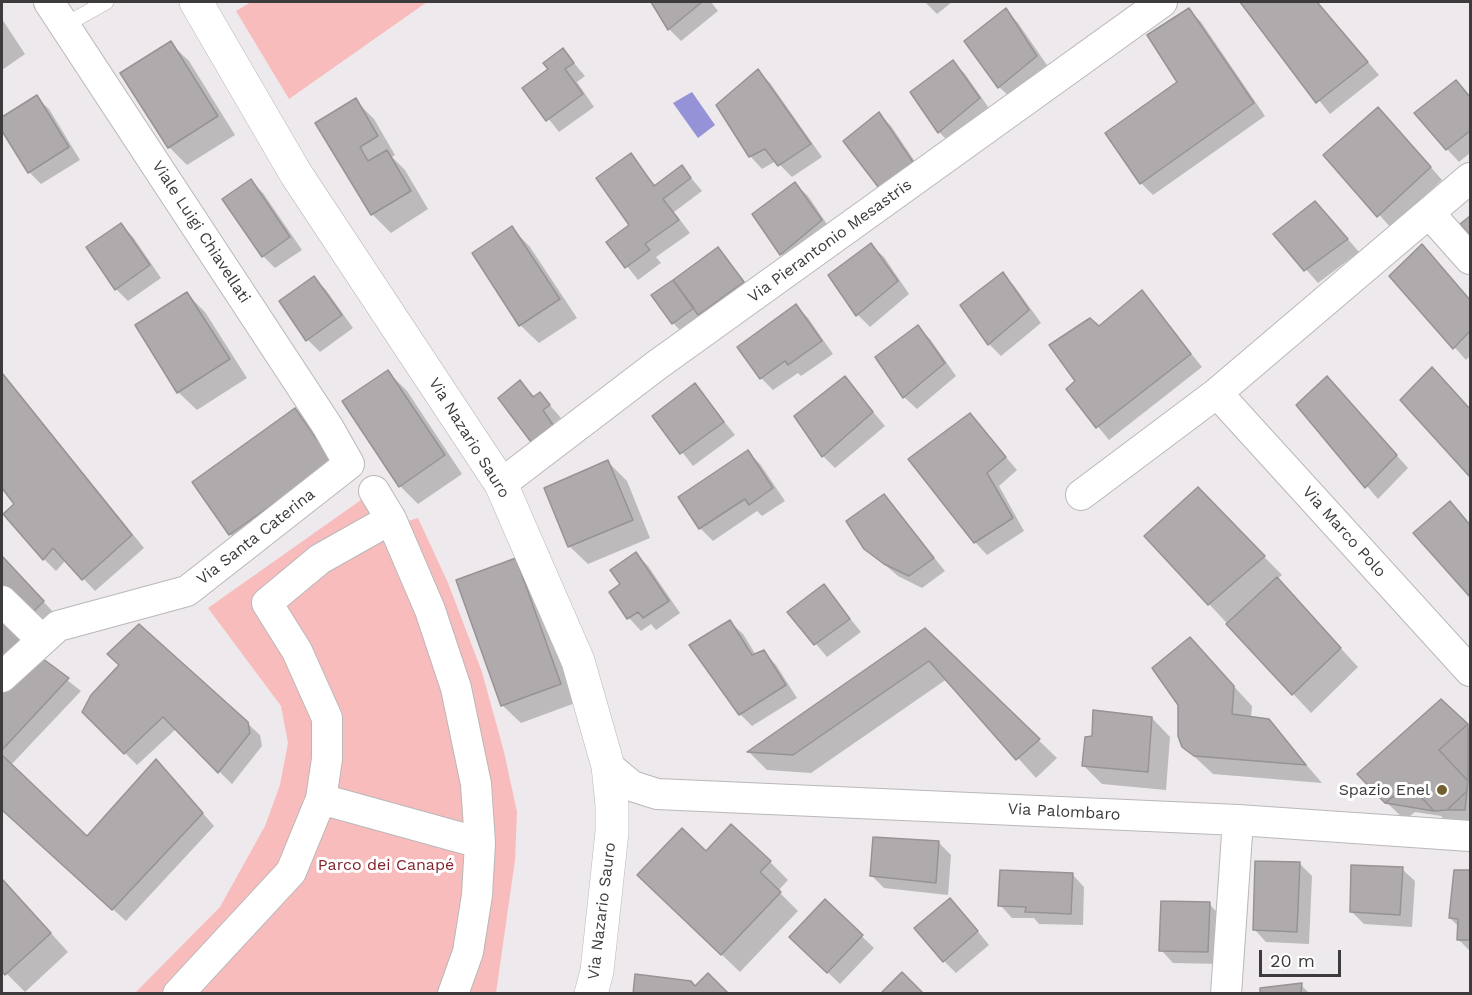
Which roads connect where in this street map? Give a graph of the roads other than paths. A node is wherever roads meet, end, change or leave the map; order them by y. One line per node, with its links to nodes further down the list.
1 (106, 2): 4 (lane)
2 (196, 2): 10 (main road, Via Nazario Sauro)
3 (1162, 2): 10 (street, Via Pierantonio Mesastris)
4 (57, 13): 9 (street, Viale Luigi Chiavellati)
5 (1470, 178): 6 (street)
6 (1430, 214): 7 (street); 8 (street)
7 (1470, 259)
8 (1217, 393): 12 (street); 16 (street, Via Marco Polo)
9 (349, 464): 15 (street, Via Santa Caterina)
10 (501, 484): 18 (main road, Via Nazario Sauro)
11 (374, 491): 13 (street)
12 (1081, 495)
13 (391, 519): 20 (street); 24 (street)
14 (2, 601): 15 (street)
15 (41, 639): 17 (street, Via Santa Caterina)
16 (1470, 671)
17 (2, 677)
18 (608, 766): 19 (street, Via Palombaro); 22 (main road, Via Nazario Sauro)
19 (657, 794): 21 (street, Via Palombaro); 22 (street)
20 (321, 799): 24 (street); 26 (street)
21 (1238, 820): 23 (street, Via Palombaro); 28 (street)
22 (612, 832): 25 (main road, Via Nazario Sauro)
23 (1470, 836)
24 (480, 843): 27 (street)
25 (597, 986)
26 (178, 993)
27 (453, 993)
28 (1226, 993)

